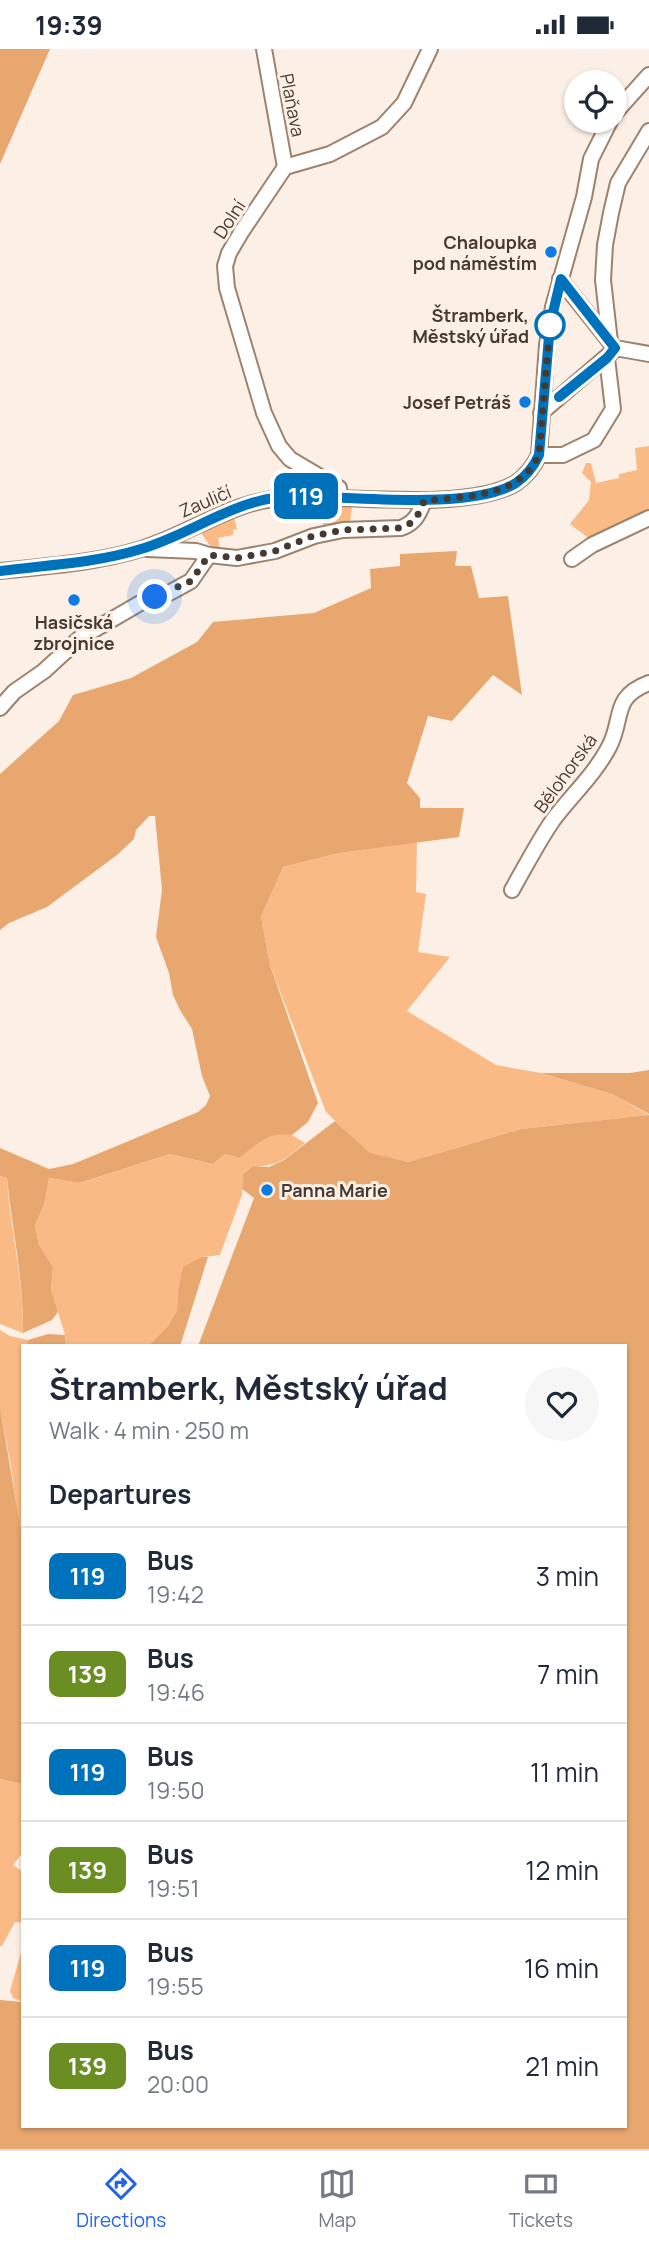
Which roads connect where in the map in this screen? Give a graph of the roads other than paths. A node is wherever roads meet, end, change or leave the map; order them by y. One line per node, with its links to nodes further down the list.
1 (264, 49): 7 (street, Plaňava)
2 (430, 49): 7 (street)
3 (649, 75): 4 (street)
4 (627, 100)
5 (649, 131): 9 (street)
6 (604, 133): 8 (street)
7 (285, 167): 13 (street, Dolní)
8 (561, 279): 9 (street); 11 (street)
9 (611, 349): 10 (street); 11 (street); 12 (street)
10 (649, 354)
11 (541, 413): 12 (street)
12 (539, 455): 14 (street, Zauličí)
13 (340, 496): 14 (street, Zauličí); 16 (street, Zauličí)
14 (424, 501): 17 (street)
15 (649, 518): 18 (street)
16 (142, 549): 17 (street); 19 (street, Zauličí)
17 (209, 555): 21 (street)
18 (572, 559)
19 (0, 571)
20 (648, 683): 22 (street, Bělohorská)
21 (0, 708)
22 (512, 890)

